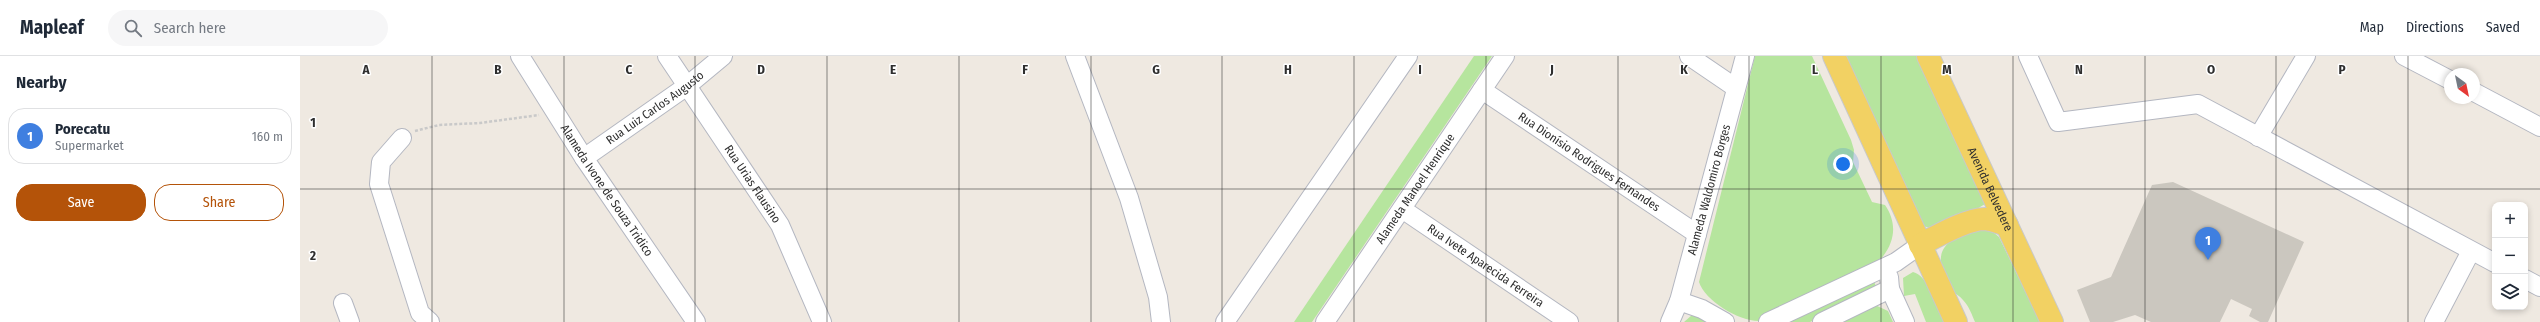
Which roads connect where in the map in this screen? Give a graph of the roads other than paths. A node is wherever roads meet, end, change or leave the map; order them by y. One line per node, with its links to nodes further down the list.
1 (520, 56): 22 (street, Alameda Ivone de Souza Tridico)
2 (667, 56): 15 (street, Rua Urias Flausino)
3 (723, 56): 15 (street, Rua Luiz Carlos Augusto)
4 (1075, 56): 40 (street)
5 (1408, 56): 41 (street)
6 (1506, 56): 17 (street, Alameda Manoel Henrique)
7 (1689, 56): 16 (street)
8 (1745, 56): 16 (street, Alameda Waldomiro Borges)
9 (1834, 56): 26 (main road)
10 (1928, 56): 24 (main road, Avenida Belvedere)
11 (2028, 56): 20 (street)
12 (2306, 56): 20 (street)
13 (2404, 56): 14 (street)
14 (2444, 77)
15 (687, 86): 22 (street, Rua Luiz Carlos Augusto); 39 (street, Rua Urias Flausino)
16 (1736, 88): 25 (street, Alameda Waldomiro Borges)
17 (1482, 90): 23 (street, Alameda Manoel Henrique); 25 (street, Rua Dionísio Rodrigues Fernandes)
18 (2480, 95): 19 (street)
19 (2540, 126)
20 (2258, 137): 27 (street)
21 (402, 138): 37 (street)
22 (584, 158): 38 (street, Alameda Ivone de Souza Tridico)
23 (1402, 209): 42 (street, Alameda Manoel Henrique); 43 (street, Rua Ivete Aparecida Ferreira)
24 (2007, 225): 26 (main road); 35 (main road, Avenida Belvedere)
25 (1697, 234): 33 (street, Alameda Waldomiro Borges)
26 (1920, 246): 28 (street); 49 (main road)
27 (2471, 251): 29 (street); 50 (street)
28 (1896, 262): 32 (street); 46 (street)
29 (2492, 262)
30 (2528, 281): 31 (street)
31 (2540, 287)
32 (1890, 289): 47 (street); 48 (street)
33 (1679, 301): 44 (street, Alameda Waldomiro Borges); 45 (street)
34 (343, 303): 36 (street)
35 (2048, 320)
36 (350, 322)
37 (430, 322)
38 (696, 322)
39 (822, 322)
40 (1161, 322)
41 (1225, 322)
42 (1325, 322)
43 (1569, 322)
44 (1670, 322)
45 (1725, 322)
46 (1768, 322)
47 (1822, 322)
48 (1905, 322)
49 (1956, 322)
50 (2434, 322)

